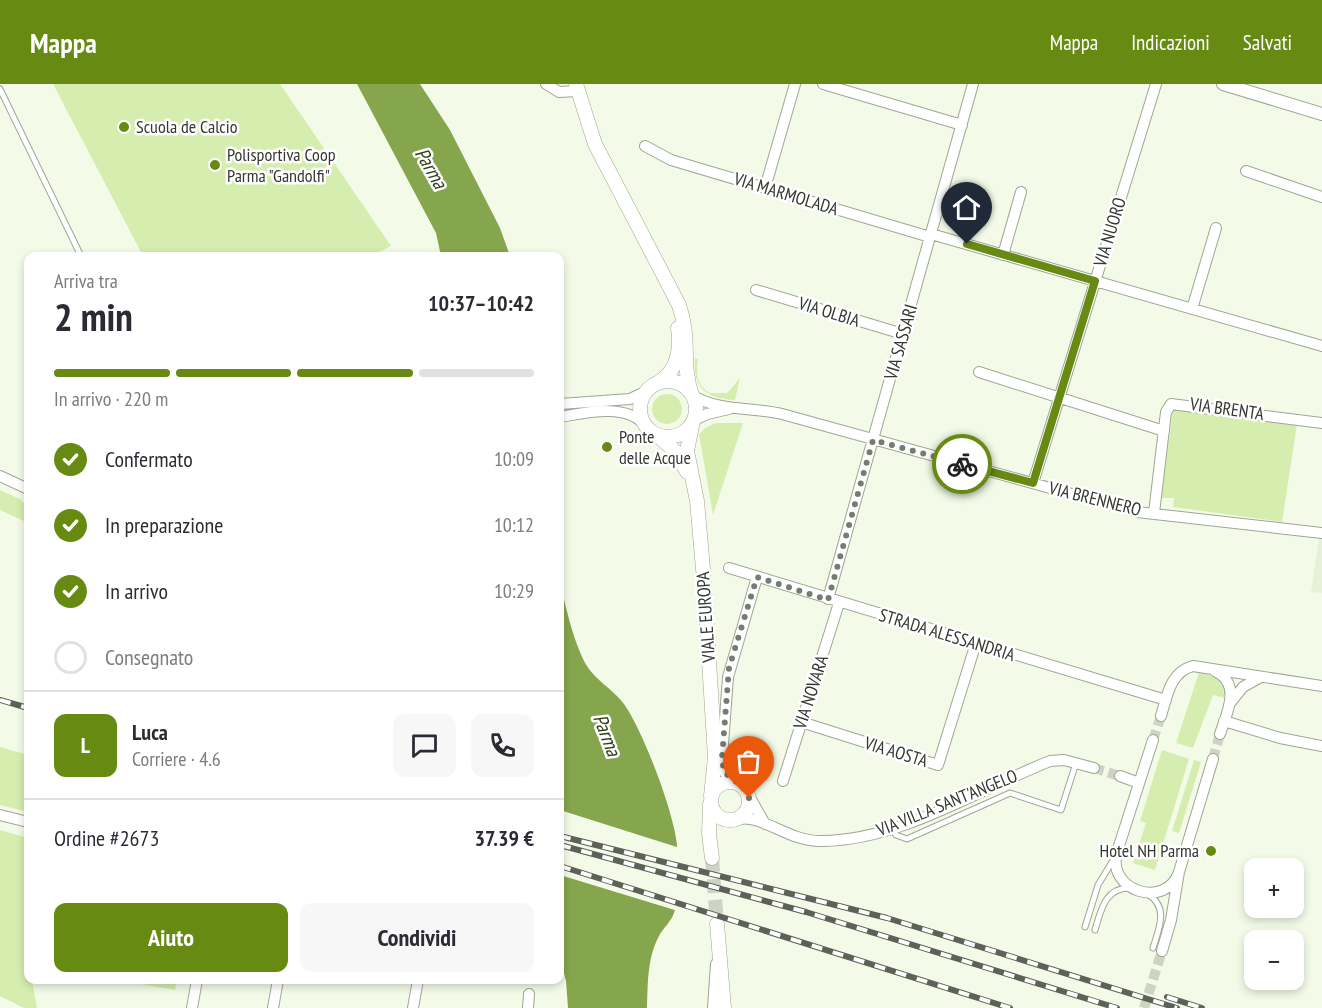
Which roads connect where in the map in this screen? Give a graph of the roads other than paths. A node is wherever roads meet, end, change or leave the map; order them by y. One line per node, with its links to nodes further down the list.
1 (546, 84): 7 (street)
2 (795, 84): 13 (street)
3 (823, 84): 10 (street)
4 (973, 84): 10 (street, VIA SASSARI)
5 (1156, 84): 20 (street, VIA NUORO)
6 (1222, 84): 9 (street)
7 (577, 87): 21 (main road)
8 (0, 89): 18 (lane)
9 (1322, 114)
10 (962, 125): 17 (street, VIA SASSARI)
11 (645, 146): 13 (street, VIA MARMOLADA)
12 (1246, 171): 15 (street)
13 (765, 188): 17 (street, VIA MARMOLADA)
14 (1021, 192): 19 (street)
15 (1322, 197)
16 (1216, 228): 23 (street)
17 (931, 235): 19 (street, VIA MARMOLADA); 24 (street, VIA SASSARI)
18 (79, 252)
19 (1003, 255): 20 (street, VIA MARMOLADA)
20 (1095, 281): 23 (street, VIA MARMOLADA); 30 (street, VIA NUORO)
21 (667, 285): 27 (main road); 29 (main road)
22 (756, 290): 24 (street, VIA OLBIA)
23 (1192, 309): 25 (street, VIA MARMOLADA)
24 (903, 334): 38 (street, VIA SASSARI)
25 (1322, 346)
26 (979, 372): 30 (street)
27 (657, 383): 28 (main road); 29 (main road)
28 (645, 392): 31 (street); 36 (main road)
29 (692, 395): 32 (street, VIA BRENNERO); 34 (main road)
30 (1059, 398): 37 (street); 41 (street, VIA NUORO)
31 (564, 404)
32 (734, 408): 34 (street, VIA BRENNERO); 38 (street, VIA BRENNERO)
33 (564, 417): 36 (street)
34 (693, 421): 36 (main road); 40 (main road, VIALE EUROPA)
35 (1322, 423): 37 (street, VIA BRENTA)
36 (648, 428): 40 (main road, VIALE EUROPA)
37 (1164, 431): 43 (street, VIA BRENTA)
38 (873, 440): 41 (street, VIA BRENNERO); 47 (street, VIA SASSARI)
39 (0, 476): 42 (street)
40 (691, 479): 60 (main road, VIALE EUROPA)
41 (1033, 483): 43 (street, VIA BRENNERO)
42 (24, 487)
43 (1154, 513): 44 (street, VIA BRENNERO)
44 (1322, 533)
45 (729, 568): 46 (street, STRADA ALESSANDRIA)
46 (757, 577): 47 (street, STRADA ALESSANDRIA); 64 (street)
47 (833, 601): 48 (street, STRADA ALESSANDRIA); 56 (street, VIA NOVARA)
48 (976, 644): 52 (street, STRADA ALESSANDRIA); 56 (street, VIA AOSTA)
49 (1206, 668): 50 (street); 52 (street); 53 (street)
50 (1259, 678): 51 (street); 53 (street)
51 (1322, 686)
52 (1166, 700): 54 (street)
53 (1228, 708): 55 (street)
54 (1161, 716)
55 (1224, 721): 57 (street); 59 (street)
56 (801, 722): 66 (street, VIA NOVARA)
57 (1220, 734)
58 (1153, 740): 67 (street)
59 (1322, 746)
60 (715, 757): 64 (main road); 69 (main road, VIALE EUROPA)
61 (1213, 759): 76 (street)
62 (1076, 763): 63 (street, VIA VILLA SANT'ANGELO); 74 (street, VIA VILLA SANT'ANGELO); 74 (lane)
63 (1094, 768)
64 (724, 772): 68 (main road)
65 (1120, 776): 67 (street)
66 (783, 782)
67 (1139, 783): 75 (street)
68 (744, 789): 69 (main road); 71 (main road); 73 (street)
69 (711, 798): 71 (main road); 71 (main road)
70 (0, 815): 72 (street)
71 (737, 820): 73 (street, VIA VILLA SANT'ANGELO)
72 (24, 821)
73 (765, 824): 74 (street, VIA VILLA SANT'ANGELO)
74 (891, 828)
75 (1117, 852): 77 (street); 79 (lane)
76 (1179, 872): 77 (street); 82 (street)
77 (1139, 890): 80 (lane); 82 (lane)
78 (717, 924): 81 (main road)
79 (1084, 927)
80 (1095, 930)
81 (718, 940): 91 (street); 92 (main road)
82 (1157, 949)
83 (196, 984): 87 (street)
84 (277, 984): 88 (street)
85 (417, 984): 89 (street)
86 (529, 994): 90 (street)
87 (192, 1008)
88 (273, 1008)
89 (413, 1008)
90 (528, 1008)
91 (713, 1008)
92 (724, 1008)

